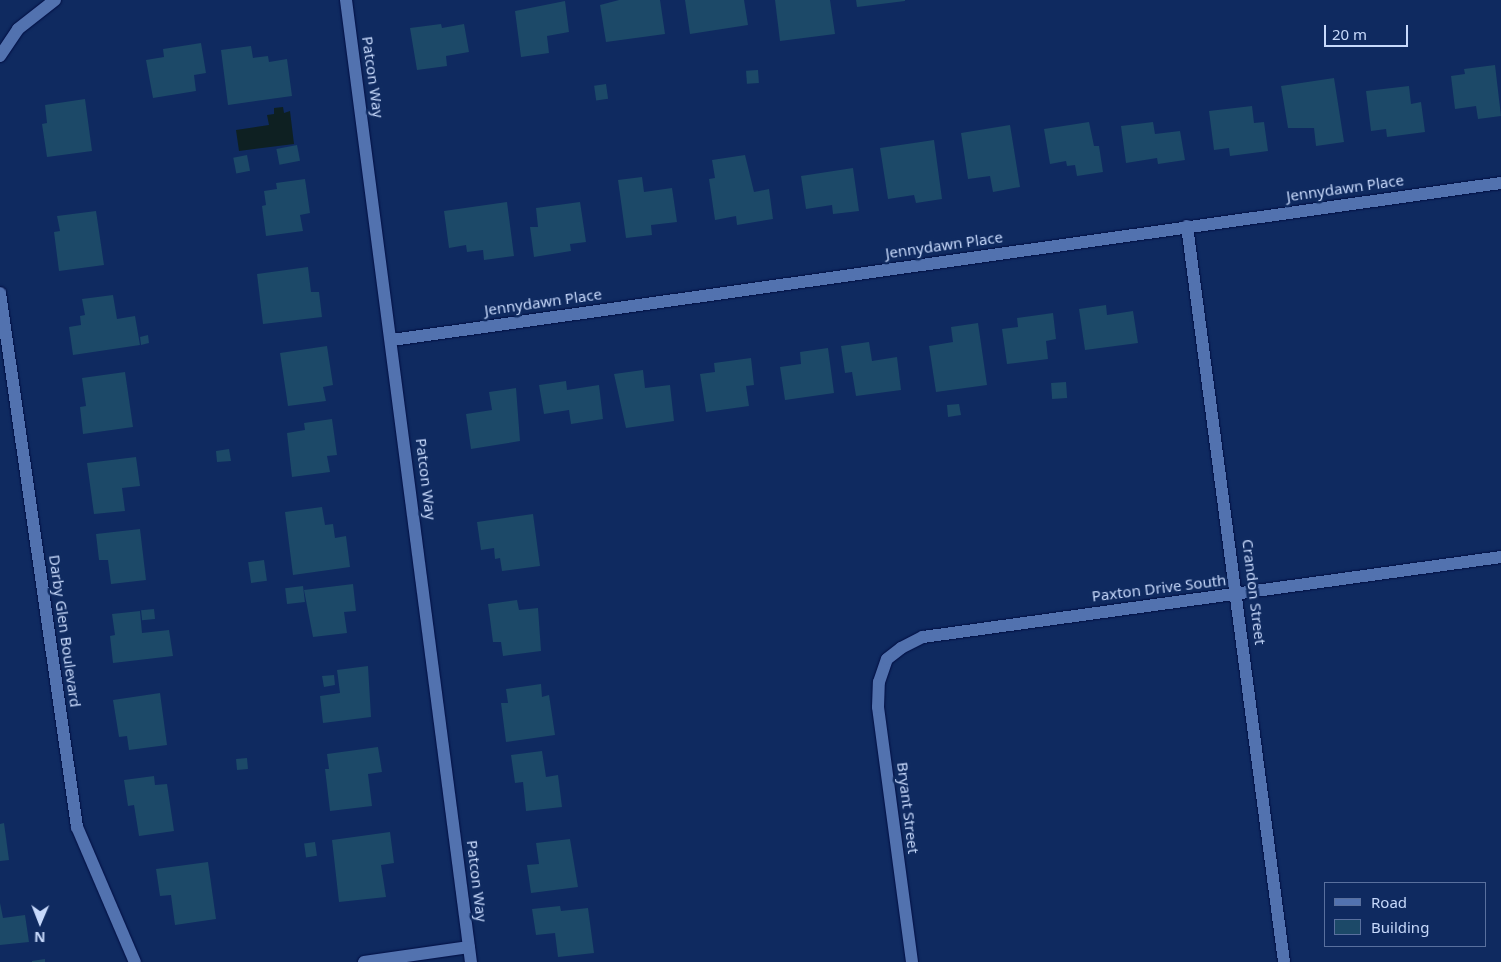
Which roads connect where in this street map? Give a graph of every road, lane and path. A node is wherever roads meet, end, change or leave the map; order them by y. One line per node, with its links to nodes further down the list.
1 (55, 0): 3 (street)
2 (346, 0): 7 (street, Patcon Way)
3 (0, 56)
4 (1501, 183): 5 (street, Jennydawn Place)
5 (1187, 226): 7 (street, Jennydawn Place); 9 (street, Crandon Street)
6 (0, 293): 12 (street, Darby Glen Boulevard)
7 (392, 340): 11 (street, Patcon Way)
8 (1501, 557): 9 (street, Paxton Drive South)
9 (1238, 595): 10 (street, Paxton Drive South); 16 (street, Crandon Street)
10 (887, 659): 15 (street, Bryant Street)
11 (469, 947): 13 (street); 14 (street, Patcon Way)
12 (135, 962)
13 (364, 962)
14 (471, 962)
15 (912, 962)
16 (1284, 962)

